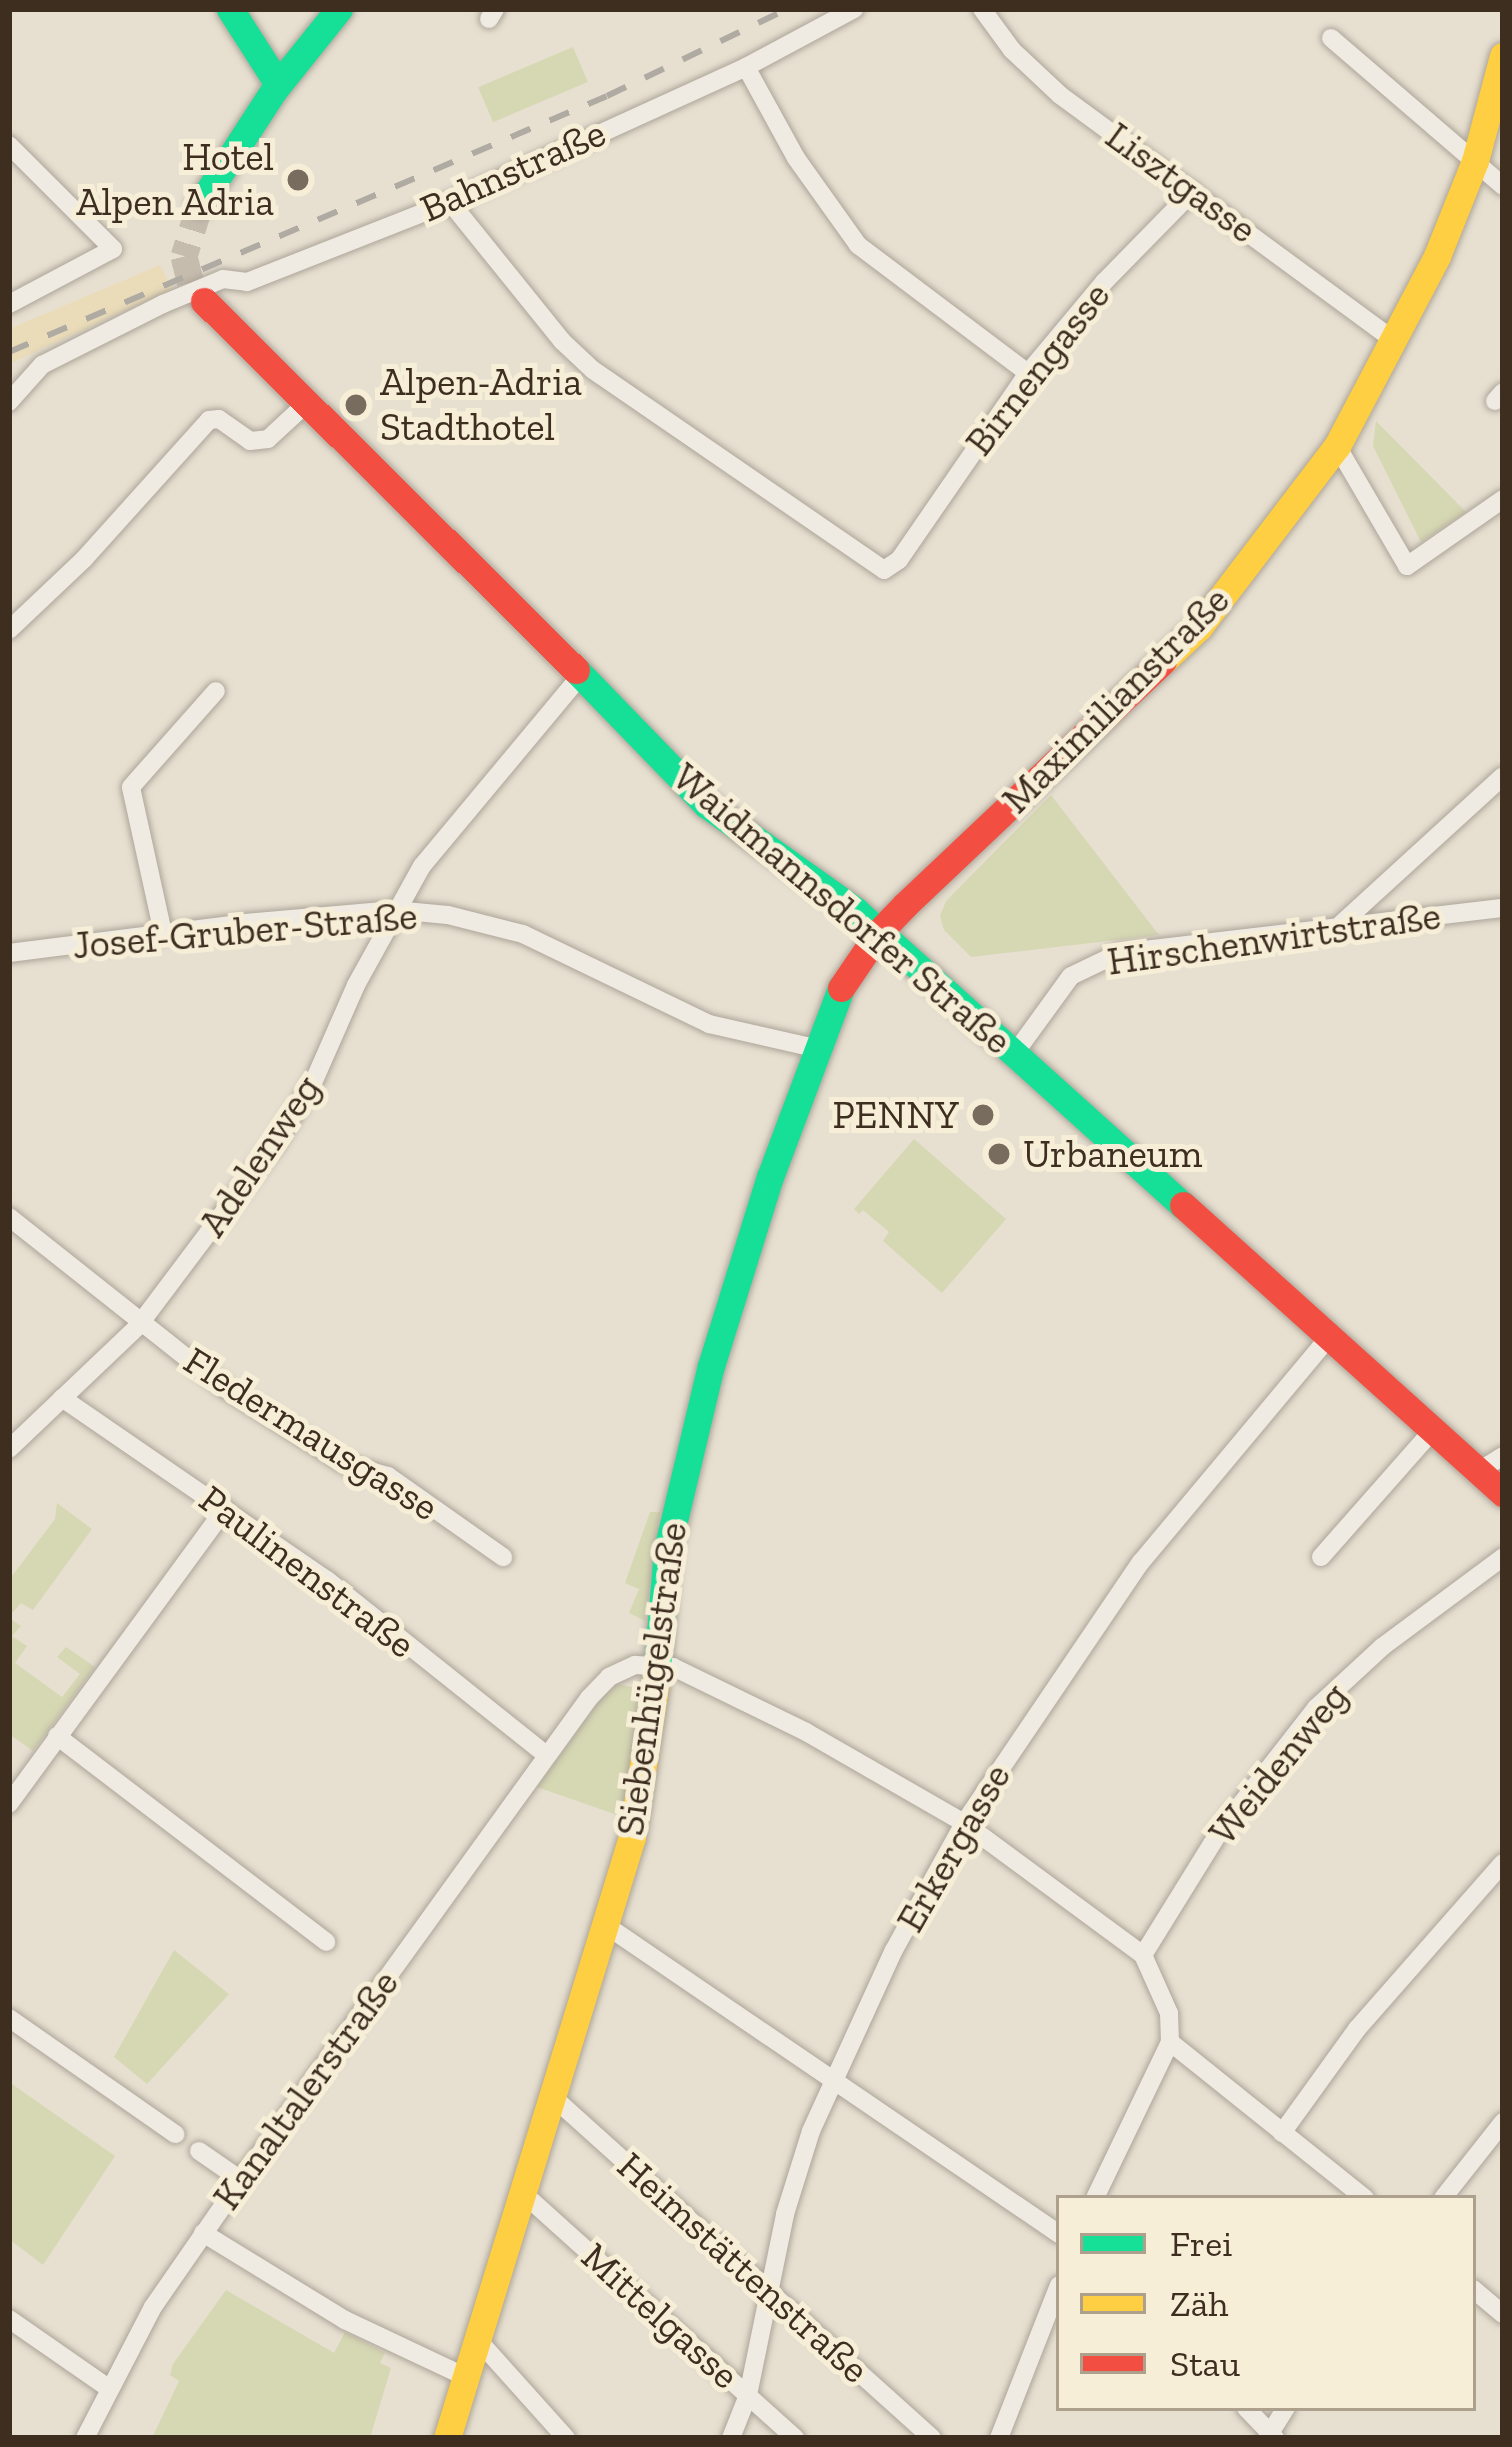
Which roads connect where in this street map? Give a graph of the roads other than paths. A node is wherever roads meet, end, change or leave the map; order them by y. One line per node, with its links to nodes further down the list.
1 (230, 9): 8 (street)
2 (339, 9): 8 (street)
3 (854, 9): 7 (street, Bahnstraße)
4 (982, 9): 12 (street, Lisztgasse)
5 (1331, 38): 10 (street)
6 (1503, 56): 10 (street, Maximilianstraße)
7 (746, 67): 13 (street, Bahnstraße); 18 (street)
8 (278, 84): 14 (street)
9 (9, 145): 15 (street)
10 (1475, 161): 11 (street); 17 (street, Maximilianstraße)
11 (1503, 186)
12 (1193, 190): 17 (street, Lisztgasse); 18 (street, Birnengasse)
13 (450, 202): 18 (street, Birnengasse); 19 (street, Bahnstraße)
14 (200, 204)
15 (11, 299)
16 (204, 301): 20 (street, Waidmannsdorfer Straße)
17 (1396, 342): 21 (street, Maximilianstraße)
18 (1028, 373)
19 (9, 402)
20 (308, 402): 24 (street); 25 (street, Waidmannsdorfer Straße)
21 (1337, 446): 22 (street); 31 (street, Maximilianstraße)
22 (1494, 503): 23 (street)
23 (1503, 522)
24 (9, 630)
25 (582, 674): 29 (street, Adelenweg); 31 (street, Waidmannsdorfer Straße)
26 (216, 691): 32 (street)
27 (1503, 776): 30 (street)
28 (1503, 908): 30 (street, Hirschenwirtstraße)
29 (394, 910): 32 (street, Josef-Gruber-Straße); 34 (street, Josef-Gruber-Straße); 37 (street, Adelenweg)
30 (1341, 924): 35 (street, Hirschenwirtstraße)
31 (879, 932): 34 (street, Siebenhügelstraße); 35 (street, Waidmannsdorfer Straße)
32 (163, 933): 33 (street, Josef-Gruber-Straße)
33 (9, 952)
34 (815, 1048): 48 (street, Siebenhügelstraße)
35 (1015, 1053): 38 (street, Waidmannsdorfer Straße)
36 (9, 1217): 37 (street, Fledermausgasse)
37 (139, 1325): 39 (street, Adelenweg); 45 (street, Fledermausgasse)
38 (1328, 1338): 40 (street, Waidmannsdorfer Straße); 52 (street, Erkergasse)
39 (62, 1398): 41 (street, Adelenweg); 44 (street, Paulinenstraße)
40 (1433, 1430): 42 (street, Waidmannsdorfer Straße); 46 (street)
41 (9, 1449)
42 (1491, 1463): 43 (street, Waidmannsdorfer Straße)
43 (1503, 1493)
44 (225, 1509): 49 (street); 50 (street, Paulinenstraße)
45 (503, 1557)
46 (1321, 1557)
47 (1503, 1557): 56 (street, Weidenweg)
48 (656, 1663): 50 (street, Kanaltalerstraße); 52 (street); 54 (street, Siebenhügelstraße)
49 (57, 1736): 51 (street); 55 (street)
50 (546, 1755): 65 (street, Kanaltalerstraße)
51 (9, 1804)
52 (964, 1823): 56 (street); 59 (street, Erkergasse)
53 (1503, 1863): 62 (street)
54 (608, 1926): 59 (street); 60 (street, Siebenhügelstraße)
55 (326, 1942)
56 (1143, 1955): 58 (street)
57 (9, 2018): 63 (street)
58 (1170, 2042): 62 (street); 67 (street)
59 (831, 2078): 70 (street); 73 (street, Erkergasse)
60 (554, 2098): 66 (street, Siebenhügelstraße); 73 (street, Heimstättenstraße)
61 (1503, 2122): 69 (street)
62 (1282, 2133): 68 (street)
63 (175, 2134)
64 (199, 2151): 65 (street)
65 (241, 2180): 71 (street, Kanaltalerstraße)
66 (524, 2194): 77 (street, Siebenhügelstraße); 80 (street, Mittelgasse)
67 (1096, 2195)
68 (1361, 2195)
69 (1445, 2195)
70 (1056, 2232)
71 (203, 2234): 78 (street); 79 (street, Kanaltalerstraße)
72 (1476, 2292): 75 (street)
73 (771, 2293): 80 (street, Erkergasse); 88 (street, Heimstättenstraße)
74 (1056, 2293): 89 (street)
75 (1503, 2314)
76 (9, 2319): 79 (street)
77 (478, 2340): 78 (street, Siebenhügelstraße); 85 (street)
78 (466, 2377): 84 (street, Siebenhügelstraße)
79 (107, 2387): 83 (street, Kanaltalerstraße)
80 (748, 2395): 86 (street, Erkergasse); 87 (street, Mittelgasse)
81 (1249, 2411): 82 (street)
82 (1271, 2436)
83 (85, 2438)
84 (447, 2438)
85 (566, 2438)
86 (731, 2438)
87 (795, 2438)
88 (932, 2438)
89 (999, 2438)

